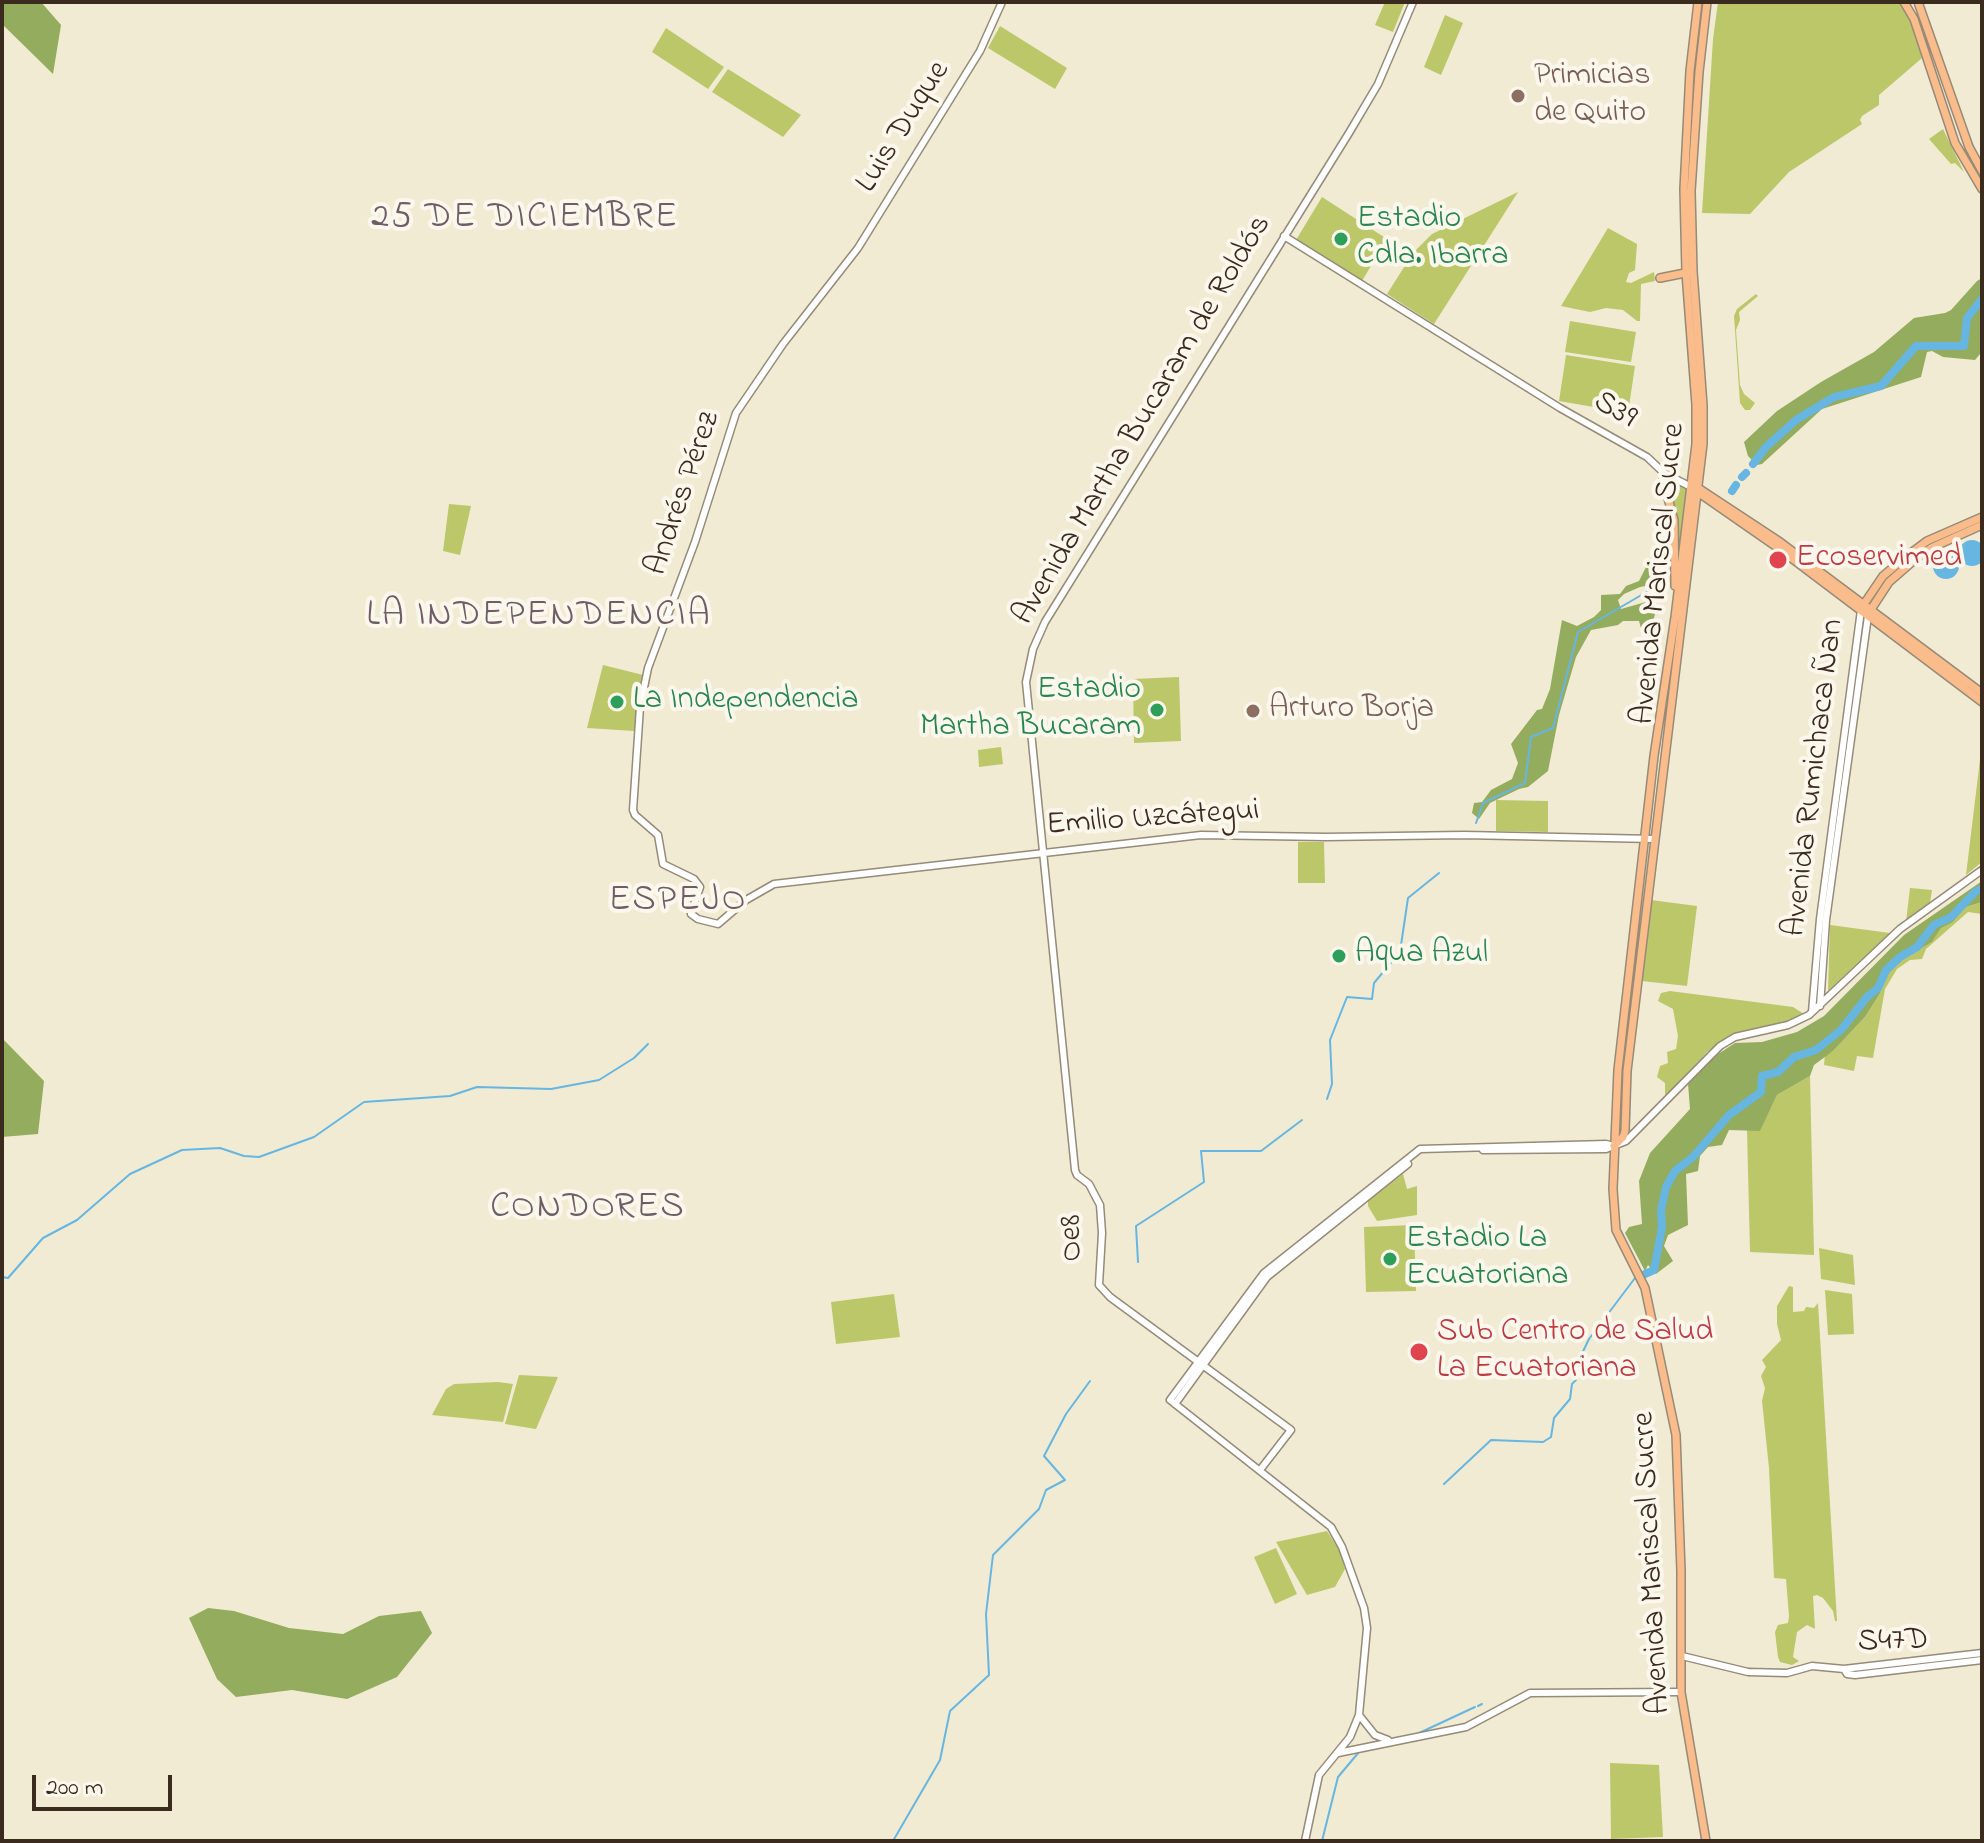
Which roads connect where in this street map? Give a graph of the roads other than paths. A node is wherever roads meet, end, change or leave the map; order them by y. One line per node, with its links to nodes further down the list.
1 (1002, 2): 11 (street, Luis Duque)
2 (1413, 2): 9 (street, Avenida Martha Bucaram de Roldós)
3 (1698, 2): 10 (main road, Avenida Mariscal Sucre)
4 (1707, 2): 10 (main road, Avenida Mariscal Sucre)
5 (1904, 2): 8 (main road)
6 (1918, 2): 7 (main road)
7 (1982, 171)
8 (1982, 189)
9 (1284, 236): 14 (street, S39); 23 (street, Avenida Martha Bucaram de Roldós)
10 (1690, 272): 12 (main road); 14 (main road, Avenida Mariscal Sucre)
11 (840, 274): 25 (street, Andrés Pérez)
12 (1660, 278)
13 (1663, 480): 17 (main road)
14 (1695, 489): 17 (main road, Avenida Mariscal Sucre); 18 (main road)
15 (1982, 517): 18 (main road, Avenida Rumichaca Ñan)
16 (1982, 525): 18 (main road, Avenida Rumichaca Ñan)
17 (1681, 564): 22 (main road, Avenida Mariscal Sucre); 22 (main road, Avenida Mariscal Sucre)
18 (1865, 610): 19 (main road); 26 (street, Avenida Rumichaca Ñan); 27 (street, Avenida Rumichaca Ñan)
19 (1935, 663): 20 (main road); 21 (main road)
20 (1982, 693)
21 (1982, 702)
22 (1649, 839): 23 (street, Emilio Uzcátegui); 28 (main road, Avenida Mariscal Sucre)
23 (1042, 852): 25 (street, Emilio Uzcátegui); 29 (street, Avenida Martha Bucaram de Roldós)
24 (1982, 870): 26 (street)
25 (718, 924)
26 (1820, 1006): 27 (street)
27 (1812, 1012): 28 (street)
28 (1614, 1146): 30 (street); 30 (street); 33 (main road, Avenida Mariscal Sucre)
29 (1082, 1179): 30 (street, Oe8)
30 (1201, 1364): 31 (street); 31 (street)
31 (1260, 1470): 37 (street)
32 (1982, 1653): 35 (street, S47D)
33 (1682, 1656): 35 (street); 36 (main road, Avenida Mariscal Sucre)
34 (1982, 1660): 35 (street, S47D)
35 (1844, 1669)
36 (1681, 1692): 38 (street); 41 (main road, Avenida Mariscal Sucre)
37 (1359, 1715): 38 (street); 39 (street)
38 (1391, 1741): 39 (street)
39 (1338, 1753): 40 (street)
40 (1305, 1841)
41 (1706, 1841)

